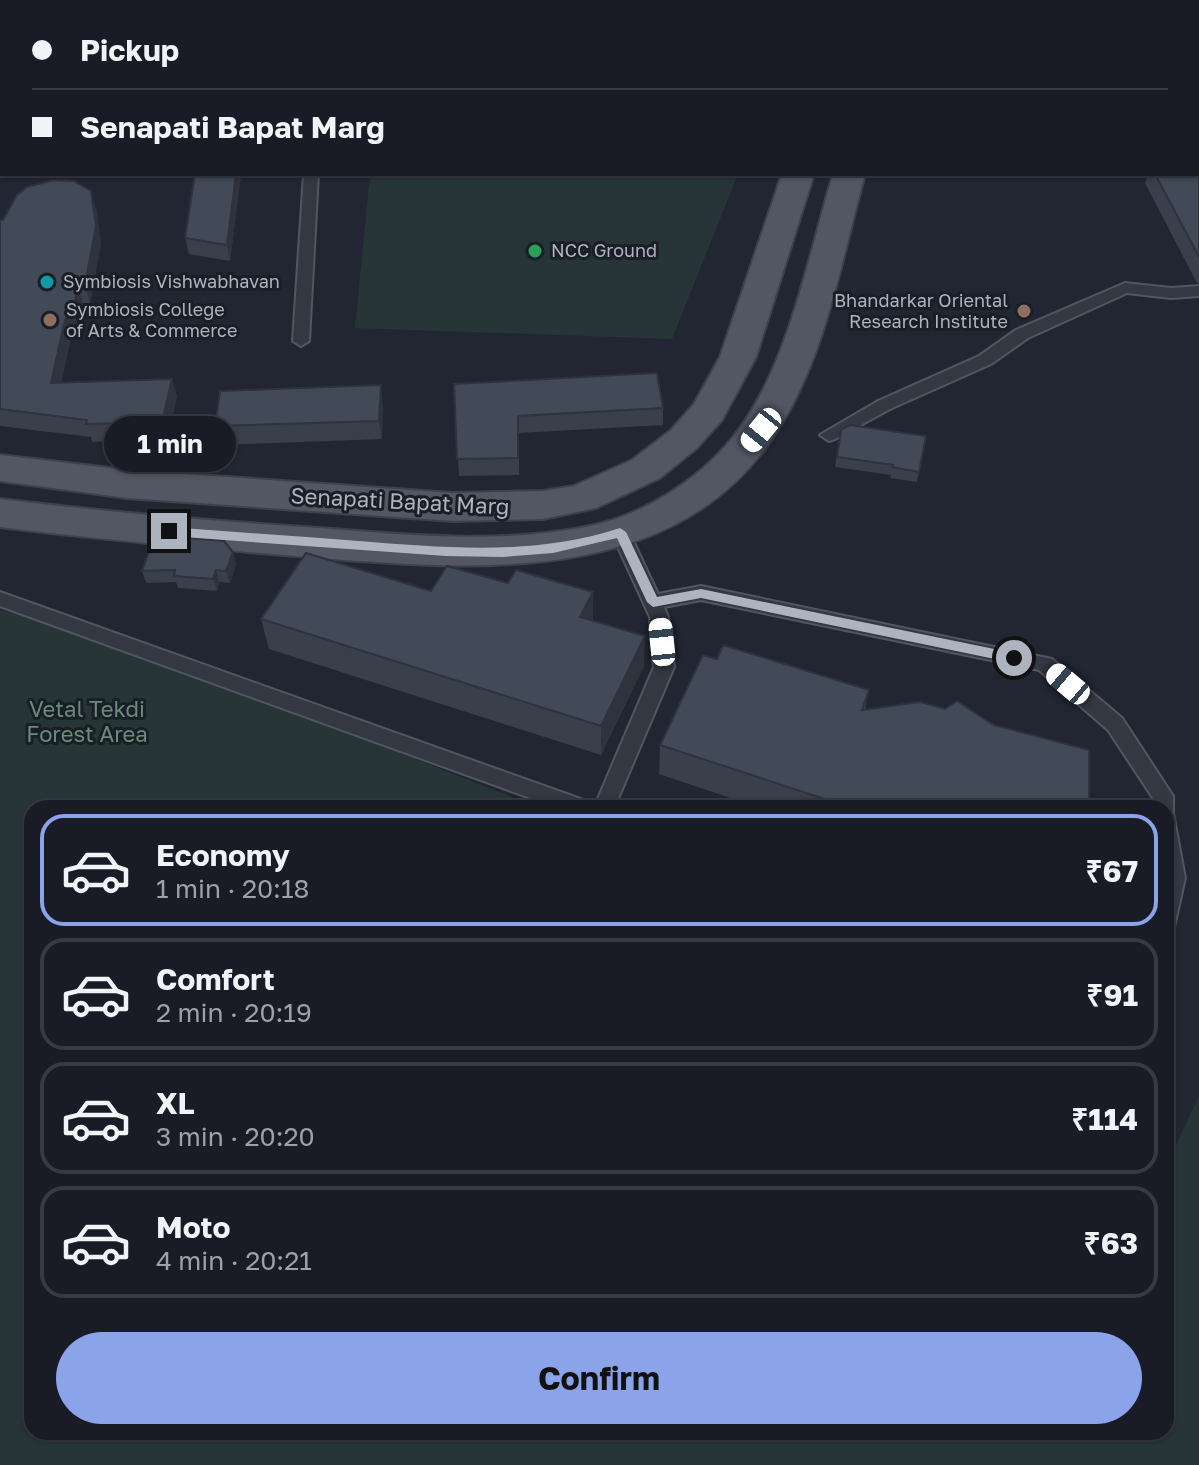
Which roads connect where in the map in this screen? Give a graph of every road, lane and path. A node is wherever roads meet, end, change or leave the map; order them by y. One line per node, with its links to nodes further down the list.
1 (311, 176): 5 (lane)
2 (797, 176): 7 (main road, Senapati Bapat Marg)
3 (848, 176): 9 (main road, Senapati Bapat Marg)
4 (1199, 291): 6 (lane)
5 (301, 341)
6 (829, 435)
7 (0, 468)
8 (0, 513): 9 (main road, Senapati Bapat Marg)
9 (620, 532): 11 (lane)
10 (0, 599): 12 (lane)
11 (653, 602): 13 (lane); 14 (lane)
12 (560, 800)
13 (607, 800)
14 (1164, 800)

